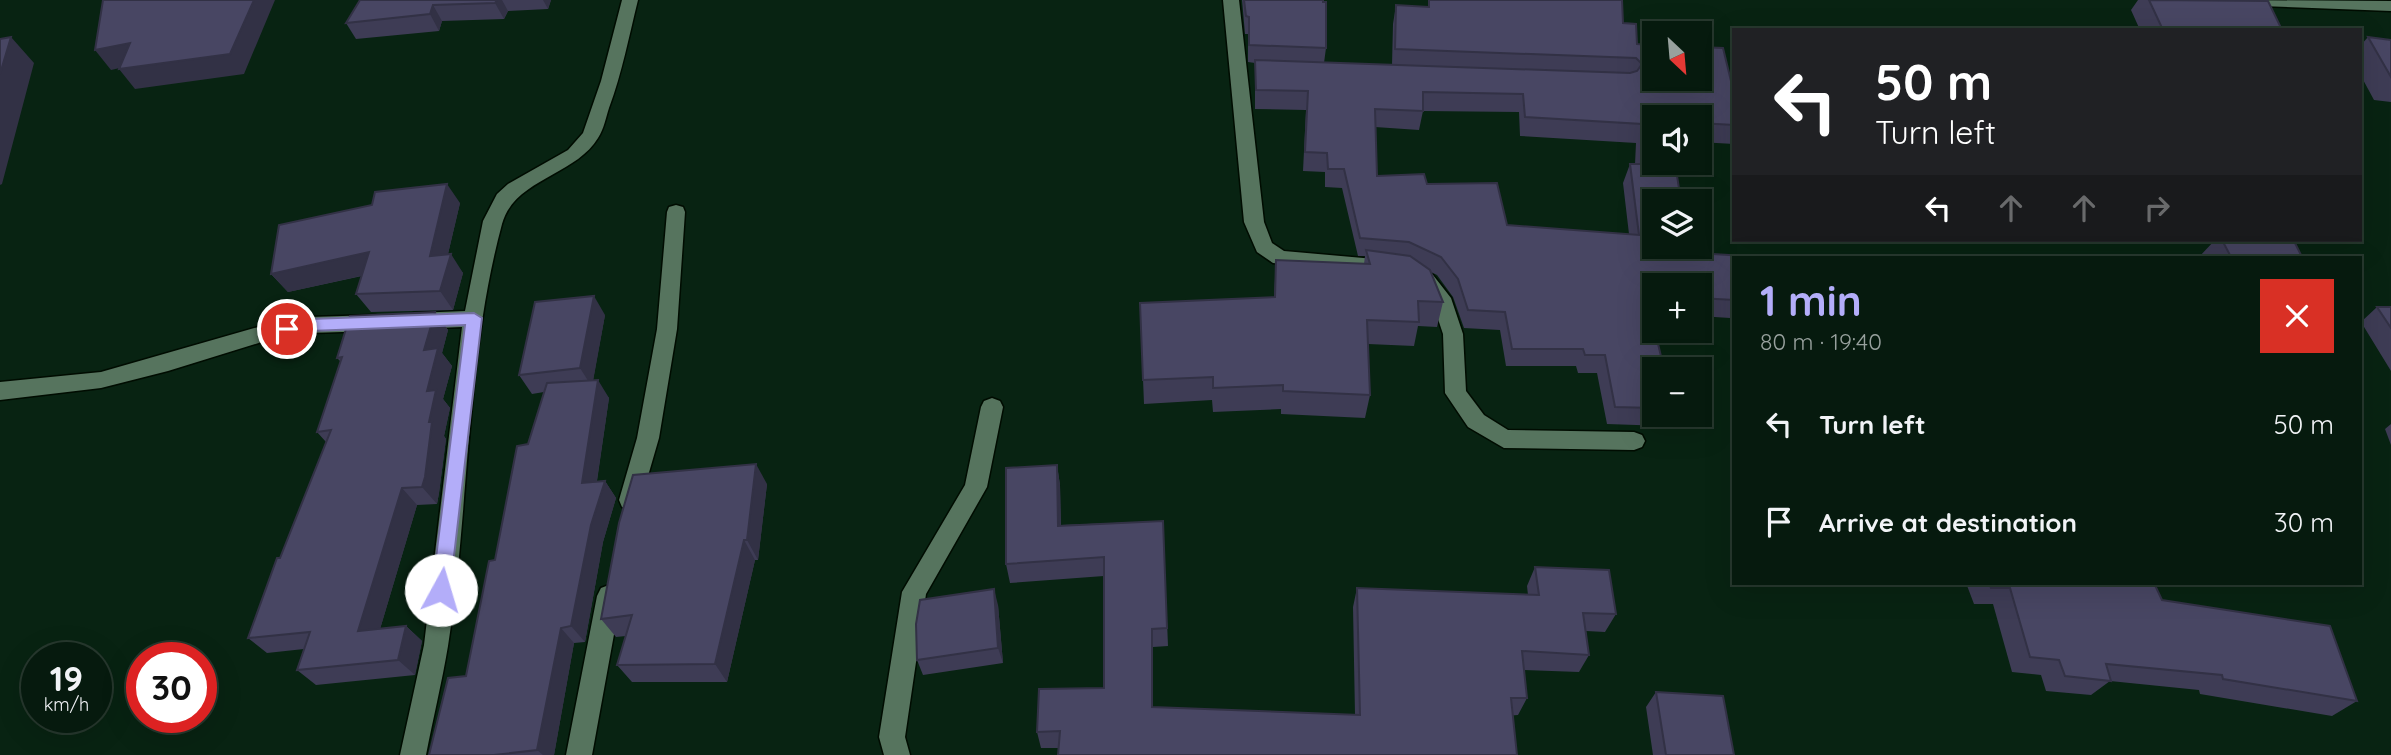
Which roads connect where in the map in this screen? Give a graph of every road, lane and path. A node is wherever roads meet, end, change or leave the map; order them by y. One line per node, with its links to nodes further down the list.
1 (630, 0): 6 (street)
2 (1231, 0): 9 (street)
3 (2233, 0): 4 (street)
4 (2391, 6)
5 (676, 212): 10 (street)
6 (474, 318): 7 (street); 12 (street)
7 (0, 391)
8 (992, 407): 14 (street)
9 (1634, 441)
10 (626, 516)
11 (614, 569): 13 (street)
12 (413, 755)
13 (579, 755)
14 (897, 755)

